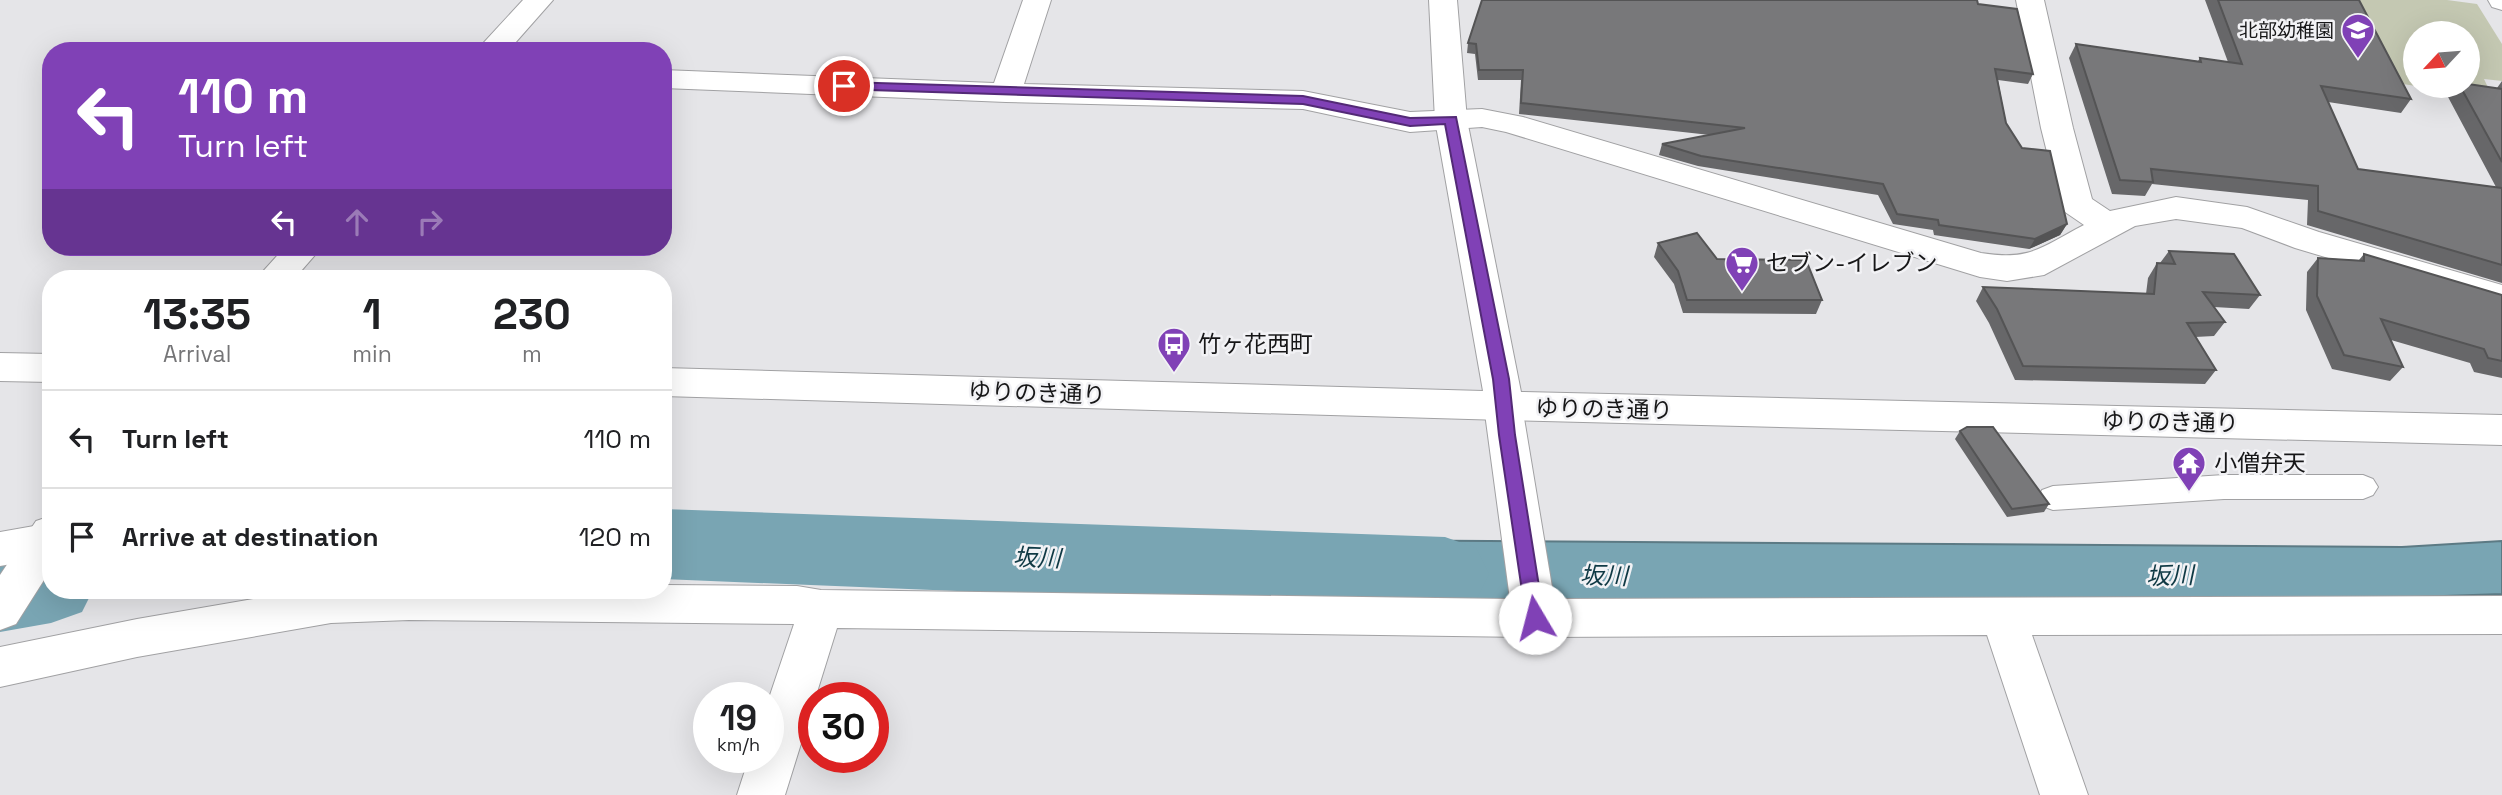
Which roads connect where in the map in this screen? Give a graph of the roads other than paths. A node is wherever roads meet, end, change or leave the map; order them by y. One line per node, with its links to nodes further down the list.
1 (539, 0): 5 (street)
2 (1037, 0): 7 (street)
3 (1443, 0): 8 (street)
4 (2030, 0): 9 (street)
5 (499, 42)
6 (672, 79): 7 (street)
7 (1006, 93): 8 (street)
8 (1451, 120): 9 (street); 16 (street)
9 (2108, 226): 12 (street)
10 (296, 256): 11 (street)
11 (283, 270)
12 (2502, 298)
13 (0, 367): 14 (street)
14 (42, 368)
15 (672, 382): 16 (street, ゆりのき通り)
16 (1503, 406): 17 (street, ゆりのき通り); 23 (street)
17 (2502, 430)
18 (2362, 487): 19 (street)
19 (2053, 498)
20 (37, 543): 22 (street)
21 (821, 608): 23 (street); 26 (street); 27 (street)
22 (0, 611)
23 (1534, 612): 25 (street)
24 (2502, 615): 25 (street)
25 (2002, 618): 28 (street)
26 (0, 667)
27 (761, 795)
28 (2064, 795)

